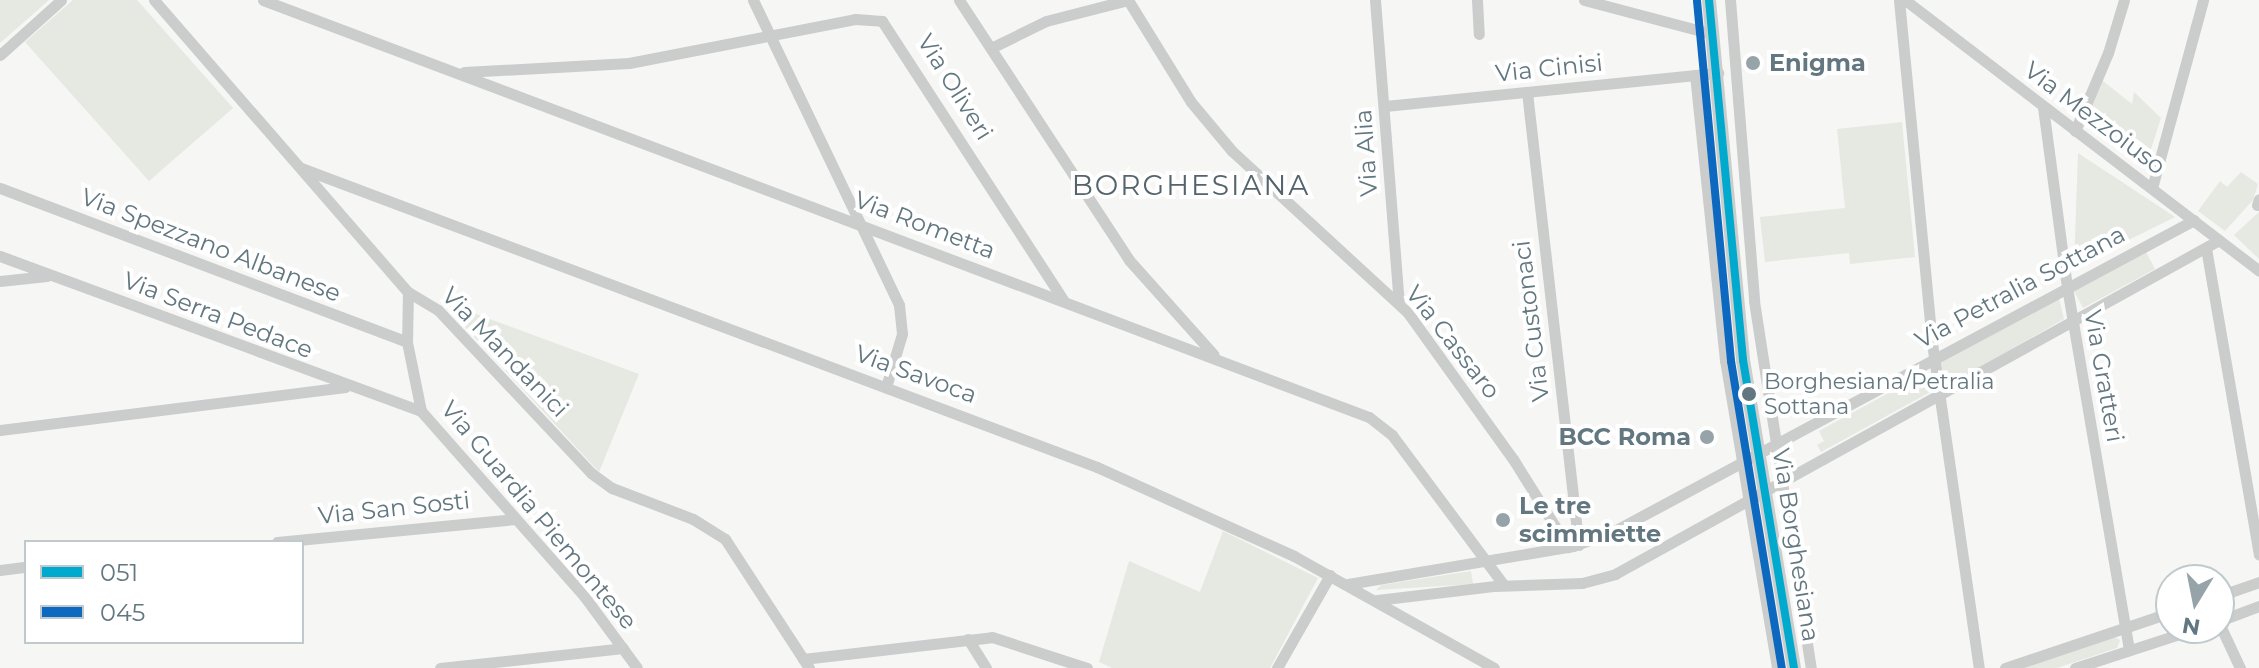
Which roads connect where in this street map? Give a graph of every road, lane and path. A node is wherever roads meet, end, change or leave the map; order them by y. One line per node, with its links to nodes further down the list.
1 (61, 0): 19 (street)
2 (154, 0): 27 (street, Via Mandanici)
3 (263, 0): 20 (street, Via Rometta)
4 (753, 0): 17 (street)
5 (959, 0): 18 (street)
6 (1128, 0): 18 (street); 41 (street, Via Cassaro)
7 (1375, 0): 24 (street, Via Alia)
8 (1477, 0): 15 (street)
9 (1584, 0): 16 (street)
10 (1709, 0): 16 (street, Via Borghesiana)
11 (1730, 0): 51 (street, Via Borghesiana)
12 (1902, 0): 25 (street, Via Mezzoiuso); 44 (street)
13 (2124, 0): 26 (street)
14 (2203, 0): 29 (street)
15 (1479, 34)
16 (1713, 34): 21 (street, Via Borghesiana)
17 (772, 38): 20 (street, Via Oliveri); 31 (street); 40 (street, Via Oliveri)
18 (991, 48): 45 (street)
19 (0, 55)
20 (456, 72): 31 (street, Via Rometta)
21 (1718, 73): 22 (street, Via Cinisi); 52 (street, Via Borghesiana)
22 (1695, 75): 23 (street, Via Cinisi); 53 (street, Via Borghesiana)
23 (1527, 92): 24 (street, Via Cinisi); 59 (street, Via Custonaci)
24 (1385, 106): 41 (street, Via Alia)
25 (2043, 107): 26 (street, Via Mezzoiuso); 38 (street, Via Gratteri)
26 (2075, 131): 29 (street, Via Mezzoiuso)
27 (301, 168): 39 (street, Via Mandanici); 47 (street, Via Savoca)
28 (0, 188): 43 (street, Via Spezzano Albanese)
29 (2152, 188): 30 (street, Via Mezzoiuso)
30 (2194, 220): 32 (street, Via Mezzoiuso); 38 (street, Via Petralia Sottana)
31 (861, 225): 40 (street, Via Rometta); 47 (street)
32 (2219, 240): 33 (street); 35 (street, Via Mezzoiuso)
33 (2206, 248): 42 (street); 60 (street)
34 (0, 256): 36 (street, Via Serra Pedace)
35 (2259, 271)
36 (51, 275): 37 (street); 46 (street, Via Serra Pedace)
37 (0, 281)
38 (2067, 287): 42 (street, Via Gratteri); 44 (street, Via Petralia Sottana)
39 (408, 292): 43 (street, Via Guardia Piemontese); 79 (street, Via Mandanici)
40 (1064, 301): 45 (street, Via Rometta)
41 (1399, 303): 59 (street, Via Cassaro)
42 (2072, 317): 48 (street); 73 (street, Via Gratteri)
43 (407, 342): 49 (street, Via Guardia Piemontese)
44 (1934, 357): 48 (street); 51 (street, Via Petralia Sottana)
45 (1217, 358): 61 (street, Via Rometta)
46 (348, 387): 49 (street, Via Serra Pedace); 50 (street)
47 (886, 387): 64 (street, Via Savoca)
48 (1943, 394): 54 (street); 89 (street)
49 (421, 411): 57 (street, Via Guardia Piemontese)
50 (0, 430)
51 (1775, 445): 52 (street, Via Petralia Sottana); 54 (street, Via Borghesiana)
52 (1759, 454): 53 (street, Via Petralia Sottana); 55 (street, Via Borghesiana)
53 (1742, 463): 56 (street, Via Borghesiana); 59 (street, Via Petralia Sottana)
54 (1782, 484): 55 (street); 88 (street, Via Borghesiana)
55 (1766, 493): 56 (street); 87 (street, Via Borghesiana)
56 (1749, 502): 67 (street); 86 (street, Via Borghesiana)
57 (516, 519): 58 (street, Via San Sosti); 77 (street, Via Guardia Piemontese)
58 (298, 540)
59 (1573, 546): 61 (street, Via Petralia Sottana)
60 (2259, 554)
61 (1485, 560): 66 (street, Via Petralia Sottana); 67 (street, Via Rometta)
62 (24, 567): 63 (street)
63 (0, 570)
64 (1330, 575): 66 (street, Via Savoca); 84 (street)
65 (2259, 582): 68 (street)
66 (1348, 584): 69 (street, Via Savoca)
67 (1504, 585): 69 (street)
68 (2235, 590)
69 (1377, 600): 85 (street, Via Savoca)
70 (2259, 606): 71 (street)
71 (2235, 616)
72 (2155, 617): 73 (street)
73 (2124, 627): 78 (street, Via Gratteri); 90 (street)
74 (968, 639): 79 (street); 82 (street); 83 (street)
75 (2155, 642): 78 (street)
76 (2229, 644): 92 (street)
77 (623, 648): 80 (street); 81 (street, Via Guardia Piemontese)
78 (2129, 650): 91 (street)
79 (806, 664)
80 (440, 668)
81 (637, 668)
82 (986, 668)
83 (1087, 668)
84 (1277, 668)
85 (1494, 668)
86 (1777, 668)
87 (1794, 668)
88 (1811, 668)
89 (1979, 668)
90 (2005, 668)
91 (2078, 668)
92 (2240, 668)

